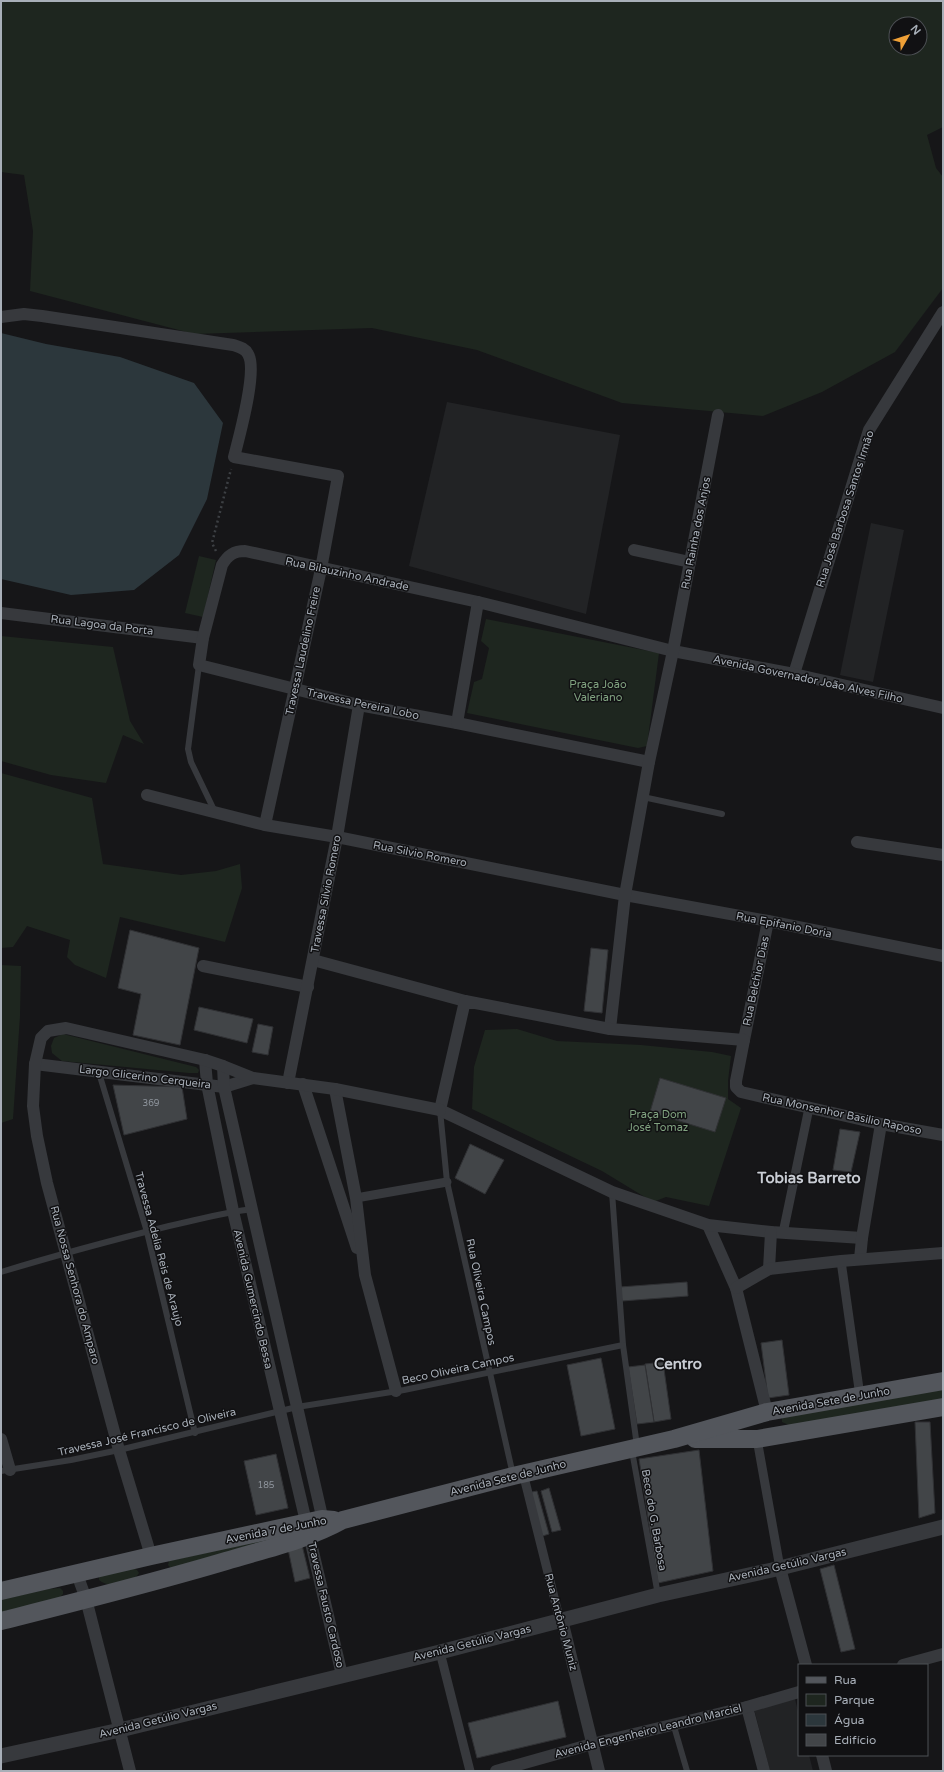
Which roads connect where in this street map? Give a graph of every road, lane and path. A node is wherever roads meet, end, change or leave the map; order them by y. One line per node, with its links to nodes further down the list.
1 (943, 312): 14 (street, Rua José Barbosa Santos Irmão)
2 (1, 317): 4 (street)
3 (718, 416): 6 (street, Rua Rainha dos Anjos)
4 (234, 457): 7 (path); 8 (street, Travessa Laudelino Freire)
5 (634, 550): 6 (street)
6 (690, 562): 12 (street, Rua Rainha dos Anjos)
7 (222, 565): 8 (street, Rua Bilauzinho Andrade); 11 (street)
8 (321, 569): 9 (street, Rua Bilauzinho Andrade); 15 (street, Travessa Laudelino Freire)
9 (478, 602): 12 (street); 18 (street)
10 (1, 612): 11 (street, Rua Lagoa da Porta)
11 (203, 638): 13 (street)
12 (673, 651): 14 (street, Avenida Governador João Alves Filho); 19 (street)
13 (198, 665): 15 (street, Travessa Pereira Lobo); 22 (lane)
14 (794, 674): 17 (street, Avenida Governador João Alves Filho)
15 (295, 689): 16 (street, Travessa Pereira Lobo); 24 (street, Travessa Laudelino Freire)
16 (359, 705): 18 (street, Travessa Pereira Lobo); 25 (street, Travessa Silvio Romero)
17 (943, 708)
18 (457, 723): 19 (street)
19 (649, 762): 21 (street)
20 (147, 795): 22 (street, Rua Silvio Romero)
21 (643, 797): 23 (lane); 28 (street)
22 (215, 812): 24 (street, Rua Silvio Romero)
23 (722, 814)
24 (265, 825): 25 (street, Rua Silvio Romero)
25 (337, 837): 28 (street, Rua Silvio Romero); 31 (street, Travessa Silvio Romero)
26 (857, 842): 27 (street)
27 (943, 855)
28 (625, 895): 29 (street, Rua Epifanio Doria); 36 (street)
29 (768, 921): 30 (street, Rua Epifanio Doria); 37 (street, Rua Belchior Dias)
30 (943, 956)
31 (313, 960): 33 (street, Travessa Silvio Romero); 34 (street)
32 (203, 966): 33 (street)
33 (308, 987): 43 (street, Travessa Silvio Romero)
34 (465, 1001): 36 (street); 49 (street)
35 (66, 1028): 38 (street, Largo Glicerino Cerqueira); 39 (street, Rua Nossa Senhora do Amparo)
36 (610, 1029): 37 (street)
37 (744, 1040): 48 (street, Rua Monsenhor Basilio Raposo)
38 (204, 1060): 40 (street, Largo Glicerino Cerqueira); 44 (street, Avenida Gumercindo Bessa)
39 (35, 1064): 41 (street, Largo Glicerino Cerqueira); 61 (street, Rua Nossa Senhora do Amparo)
40 (223, 1066): 42 (street, Largo Glicerino Cerqueira); 46 (street, Avenida Gumercindo Bessa)
41 (99, 1073): 44 (street, Largo Glicerino Cerqueira); 58 (lane, Travessa Adelia Reis de Araujo)
42 (253, 1078): 43 (street, Largo Glicerino Cerqueira); 46 (street, Largo Glicerino Cerqueira)
43 (288, 1083): 45 (street, Largo Glicerino Cerqueira)
44 (207, 1084): 46 (street, Largo Glicerino Cerqueira); 56 (street, Avenida Gumercindo Bessa)
45 (303, 1084): 47 (street, Largo Glicerino Cerqueira); 67 (street)
46 (224, 1087): 55 (street, Avenida Gumercindo Bessa)
47 (335, 1089): 49 (street, Largo Glicerino Cerqueira); 54 (street)
48 (809, 1108): 50 (street, Rua Monsenhor Basilio Raposo); 59 (street)
49 (440, 1110): 52 (lane, Rua Oliveira Campos); 53 (street)
50 (881, 1124): 51 (street, Rua Monsenhor Basilio Raposo); 60 (street)
51 (943, 1135)
52 (447, 1182): 54 (street); 70 (lane, Rua Oliveira Campos)
53 (612, 1192): 57 (street); 69 (lane, Beco do G. Barbosa)
54 (356, 1198): 67 (street)
55 (253, 1209): 56 (lane); 74 (street, Avenida Gumercindo Bessa)
56 (233, 1211): 58 (lane); 76 (street, Avenida Gumercindo Bessa)
57 (708, 1225): 59 (street); 68 (street)
58 (147, 1232): 61 (lane); 78 (lane, Travessa Adelia Reis de Araujo)
59 (777, 1232): 60 (street); 65 (street)
60 (862, 1238): 63 (street)
61 (67, 1252): 66 (lane); 83 (street, Rua Nossa Senhora do Amparo)
62 (943, 1253): 63 (street)
63 (860, 1260): 64 (street)
64 (841, 1261): 65 (street); 73 (street)
65 (769, 1269): 68 (street)
66 (1, 1272)
67 (366, 1275): 72 (street)
68 (736, 1288): 77 (street)
69 (622, 1345): 70 (lane, Beco Oliveira Campos); 82 (lane, Beco do G. Barbosa)
70 (489, 1373): 72 (lane, Beco Oliveira Campos); 85 (lane, Rua Oliveira Campos)
71 (943, 1381): 73 (main road, Avenida Sete de Junho)
72 (396, 1391): 74 (lane, Beco Oliveira Campos)
73 (860, 1396): 77 (main road, Avenida Sete de Junho)
74 (297, 1407): 76 (lane, Travessa José Francisco de Oliveira); 87 (street, Avenida Gumercindo Bessa)
75 (943, 1407): 80 (main road, Avenida Sete de Junho)
76 (279, 1412): 78 (lane, Travessa José Francisco de Oliveira); 87 (street, Avenida Gumercindo Bessa)
77 (767, 1412): 81 (main road, Avenida Sete de Junho)
78 (195, 1433): 83 (lane, Travessa José Francisco de Oliveira)
79 (1, 1439): 84 (street)
80 (757, 1439): 81 (main road, Avenida Sete de Junho); 90 (street)
81 (674, 1440): 82 (main road, Avenida Sete de Junho)
82 (634, 1448): 85 (main road, Avenida Sete de Junho); 93 (lane, Beco do G. Barbosa)
83 (119, 1450): 84 (lane, Travessa José Francisco de Oliveira); 89 (street, Rua Nossa Senhora do Amparo)
84 (6, 1471)
85 (518, 1474): 86 (main road, Avenida Sete de Junho); 96 (street, Rua Antônio Muniz)
86 (343, 1520): 87 (main road, Avenida 7 de Junho)
87 (316, 1527): 89 (main road, Avenida 7 de Junho); 94 (main road, Avenida 7 de Junho); 101 (street, Travessa Fausto Cardoso)
88 (943, 1527): 90 (street, Avenida Getúlio Vargas)
89 (151, 1556): 91 (main road, Avenida 7 de Junho)
90 (780, 1568): 93 (street, Avenida Getúlio Vargas); 99 (street)
91 (77, 1574): 92 (main road, Avenida 7 de Junho); 94 (street)
92 (1, 1591)
93 (658, 1595): 96 (street, Avenida Getúlio Vargas)
94 (86, 1599): 95 (main road, Avenida 7 de Junho); 105 (street)
95 (1, 1621)
96 (557, 1621): 97 (street, Avenida Getúlio Vargas); 106 (street, Rua Antônio Muniz)
97 (440, 1652): 101 (street, Avenida Getúlio Vargas); 110 (street)
98 (943, 1654): 100 (street)
99 (806, 1664)
100 (907, 1664)
101 (342, 1675): 105 (street, Avenida Getúlio Vargas)
102 (798, 1692): 103 (street, Avenida Engenheiro Leandro Marciel)
103 (747, 1707): 104 (street, Avenida Engenheiro Leandro Marciel); 114 (street)
104 (674, 1723): 106 (street, Avenida Engenheiro Leandro Marciel); 113 (lane)
105 (120, 1730): 107 (street, Avenida Getúlio Vargas); 109 (street)
106 (592, 1744): 111 (street, Avenida Engenheiro Leandro Marciel); 112 (street, Rua Antônio Muniz)
107 (1, 1756)
108 (822, 1756): 115 (street)
109 (130, 1771)
110 (470, 1771)
111 (496, 1771)
112 (599, 1771)
113 (687, 1771)
114 (764, 1771)
115 (826, 1771)

